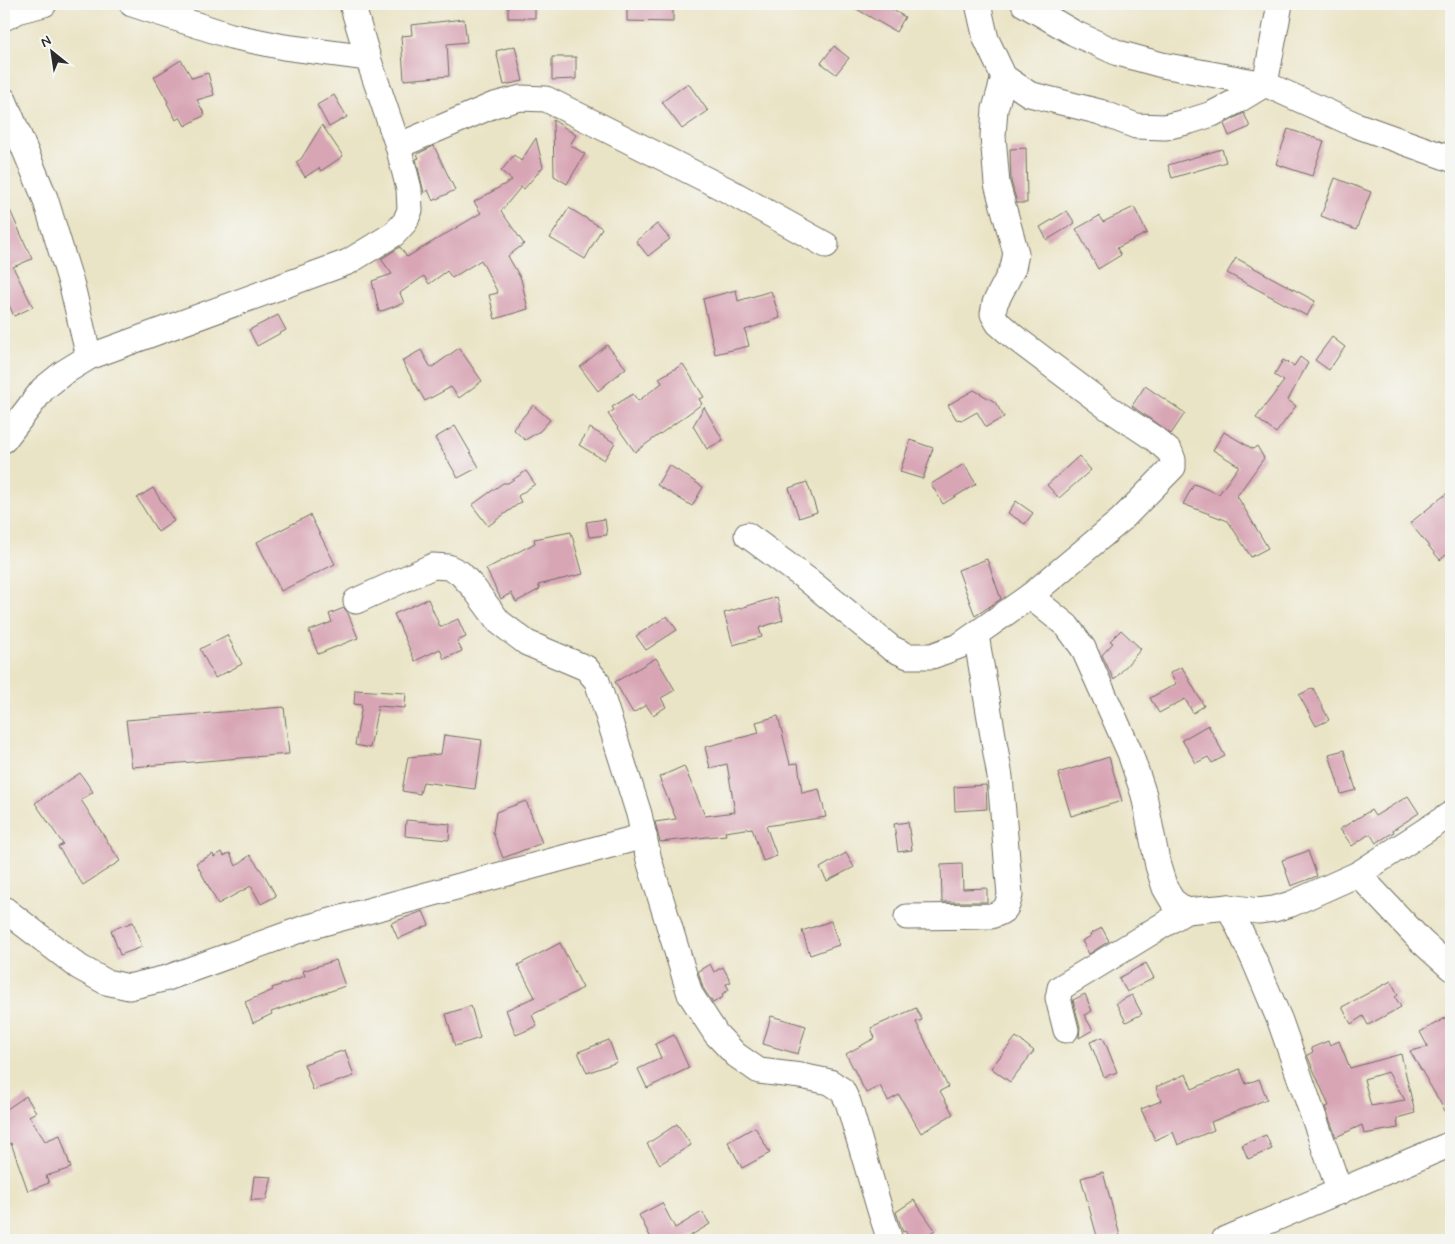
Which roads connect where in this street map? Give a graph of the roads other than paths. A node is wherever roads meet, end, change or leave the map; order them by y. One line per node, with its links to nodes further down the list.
1 (44, 4): 7 (street)
2 (132, 4): 8 (street)
3 (352, 4): 8 (street)
4 (978, 4): 9 (street)
5 (1024, 4): 10 (street)
6 (1280, 4): 10 (street)
7 (4, 18)
8 (368, 58): 12 (street)
9 (1004, 78): 10 (street); 18 (street)
10 (1264, 84): 13 (street)
11 (4, 100): 15 (street)
12 (398, 146): 14 (street); 15 (street)
13 (1451, 159)
14 (826, 245)
15 (89, 356): 16 (street)
16 (4, 440)
17 (747, 535): 20 (street)
18 (1030, 596): 20 (street); 26 (street)
19 (356, 601): 22 (street)
20 (976, 635): 27 (street)
21 (1451, 814): 23 (street)
22 (644, 836): 25 (street); 32 (street)
23 (1358, 874): 24 (street); 28 (street)
24 (1229, 907): 26 (street); 31 (street)
25 (4, 908)
26 (1186, 911): 29 (street)
27 (907, 918)
28 (1451, 968)
29 (1066, 1030)
30 (1451, 1144): 31 (street)
31 (1340, 1192): 33 (street)
32 (890, 1240)
33 (1224, 1240)

